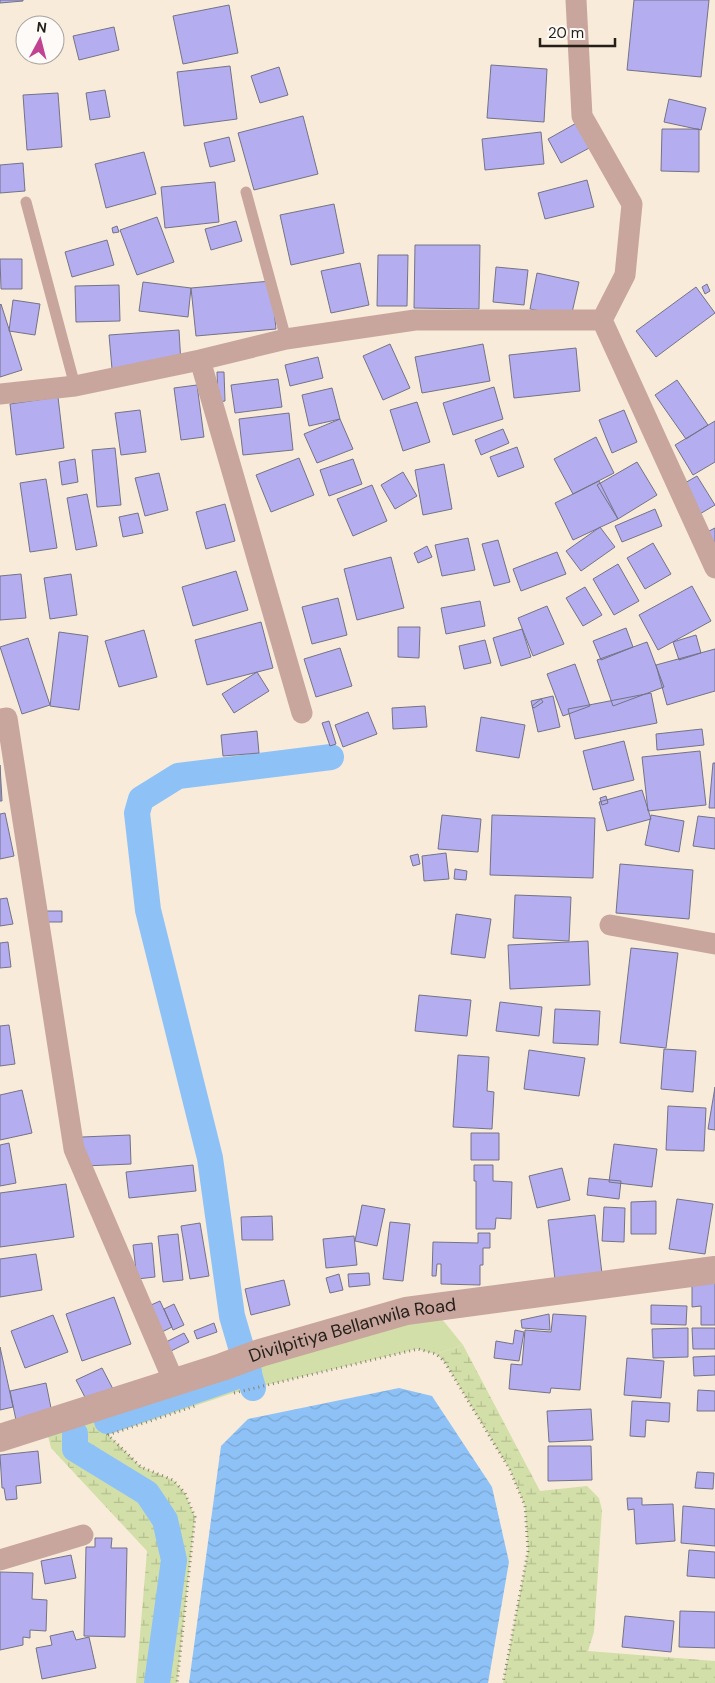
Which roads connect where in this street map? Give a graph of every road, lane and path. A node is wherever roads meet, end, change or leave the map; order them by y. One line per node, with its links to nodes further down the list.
1 (576, 0): 4 (street)
2 (246, 192): 5 (lane)
3 (26, 202): 7 (lane)
4 (602, 320): 5 (street); 9 (street)
5 (286, 339): 6 (street)
6 (200, 360): 7 (street); 10 (street)
7 (74, 386): 8 (street)
8 (0, 394)
9 (715, 568)
10 (302, 713)
11 (0, 718): 15 (street)
12 (610, 925): 13 (street)
13 (715, 944)
14 (715, 1270): 15 (street, Divilpitiya Bellanwila Road)
15 (174, 1382): 18 (street, Divilpitiya Bellanwila Road)
16 (234, 1393): 22 (path)
17 (198, 1405): 21 (path)
18 (0, 1438)
19 (83, 1535): 20 (street)
20 (0, 1560)
21 (177, 1683)
22 (503, 1683)

